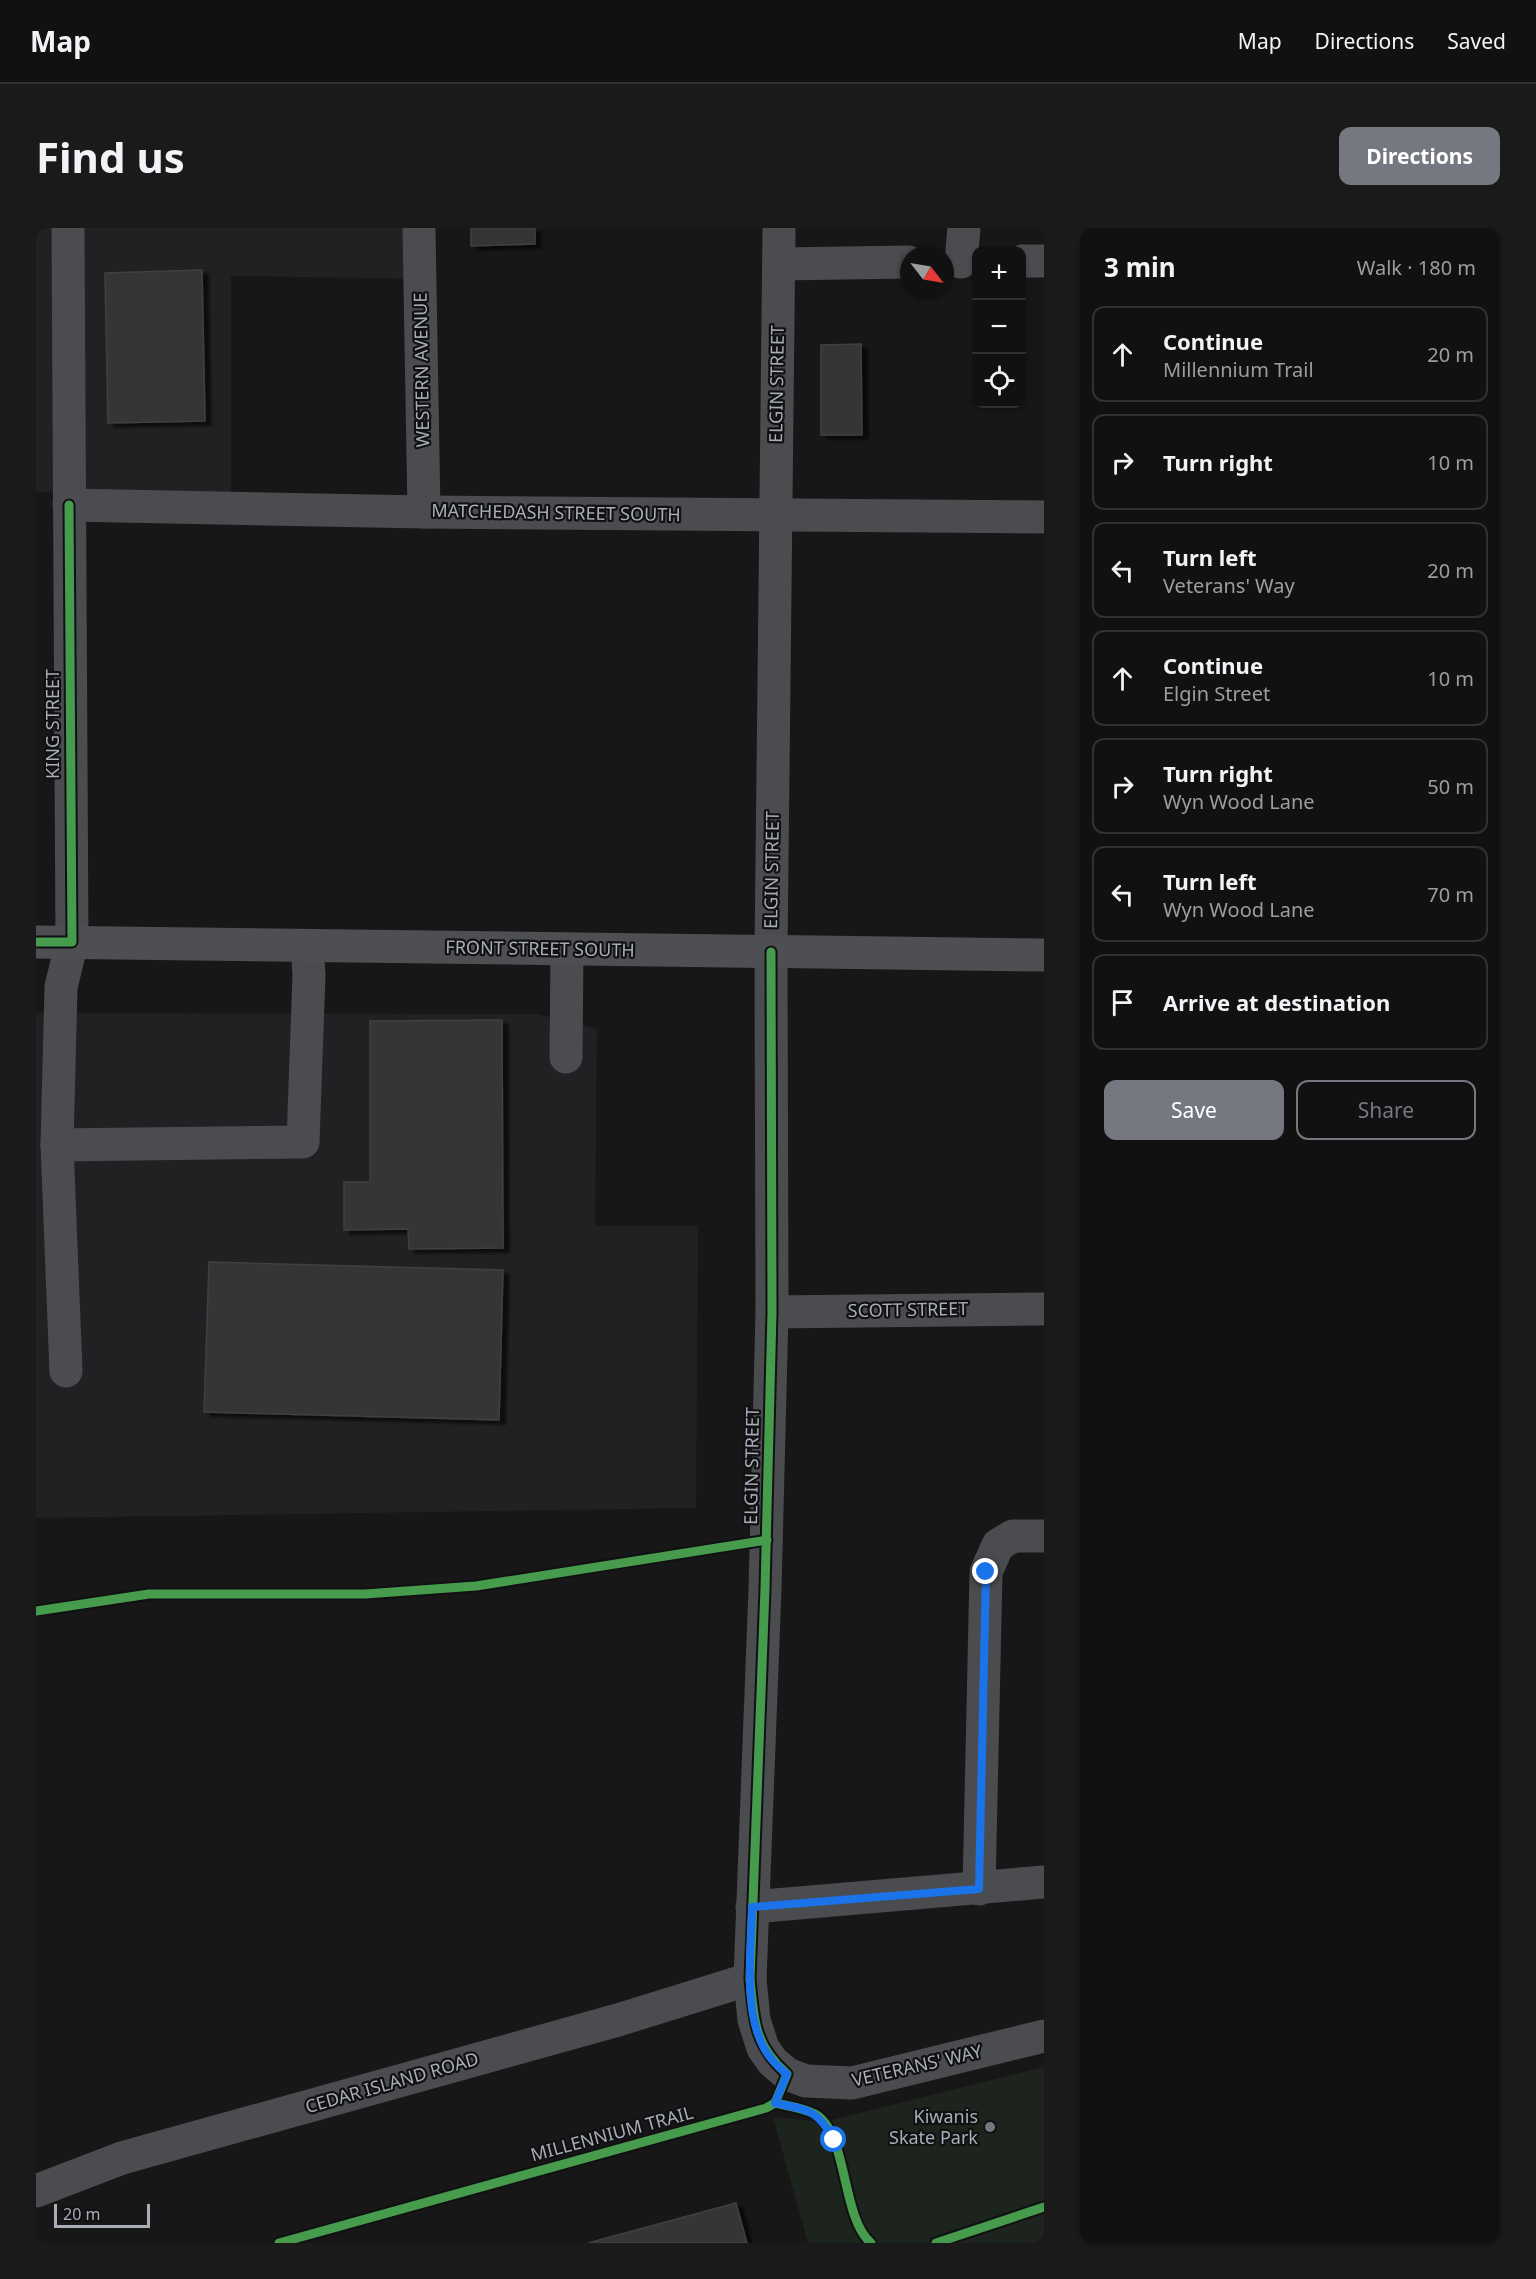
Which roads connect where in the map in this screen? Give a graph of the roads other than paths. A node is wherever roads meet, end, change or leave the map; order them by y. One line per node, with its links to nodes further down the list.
1 (68, 228): 10 (street, KING STREET)
2 (419, 228): 11 (street, WESTERN AVENUE)
3 (779, 228): 9 (street, ELGIN STREET)
4 (964, 228): 8 (street)
5 (1026, 261): 6 (street)
6 (1044, 261)
7 (900, 262): 9 (street)
8 (961, 262)
9 (779, 264): 12 (street, ELGIN STREET)
10 (69, 505): 11 (street, MATCHEDASH STREET SOUTH); 15 (street, KING STREET)
11 (424, 512): 12 (street, MATCHEDASH STREET SOUTH)
12 (776, 515): 13 (street, MATCHEDASH STREET SOUTH); 18 (street, ELGIN STREET)
13 (1044, 517)
14 (36, 942): 15 (main road, FRONT STREET SOUTH)
15 (72, 942): 16 (main road, FRONT STREET SOUTH); 21 (street, KING STREET)
16 (307, 946): 17 (main road, FRONT STREET SOUTH); 21 (street)
17 (567, 949): 18 (main road, FRONT STREET SOUTH); 20 (street)
18 (771, 952): 19 (main road, FRONT STREET SOUTH); 23 (street, ELGIN STREET)
19 (1044, 955)
20 (566, 1057)
21 (57, 1144): 24 (street, KING STREET)
22 (1044, 1309): 23 (street, SCOTT STREET)
23 (772, 1311): 28 (street, ELGIN STREET)
24 (66, 1371)
25 (1044, 1536): 27 (street)
26 (1044, 1882): 27 (street)
27 (979, 1889): 28 (street)
28 (752, 1907): 29 (street, ELGIN STREET)
29 (750, 1979): 30 (street, VETERANS' WAY); 31 (street, CEDAR ISLAND ROAD)
30 (1044, 2036)
31 (36, 2191)

